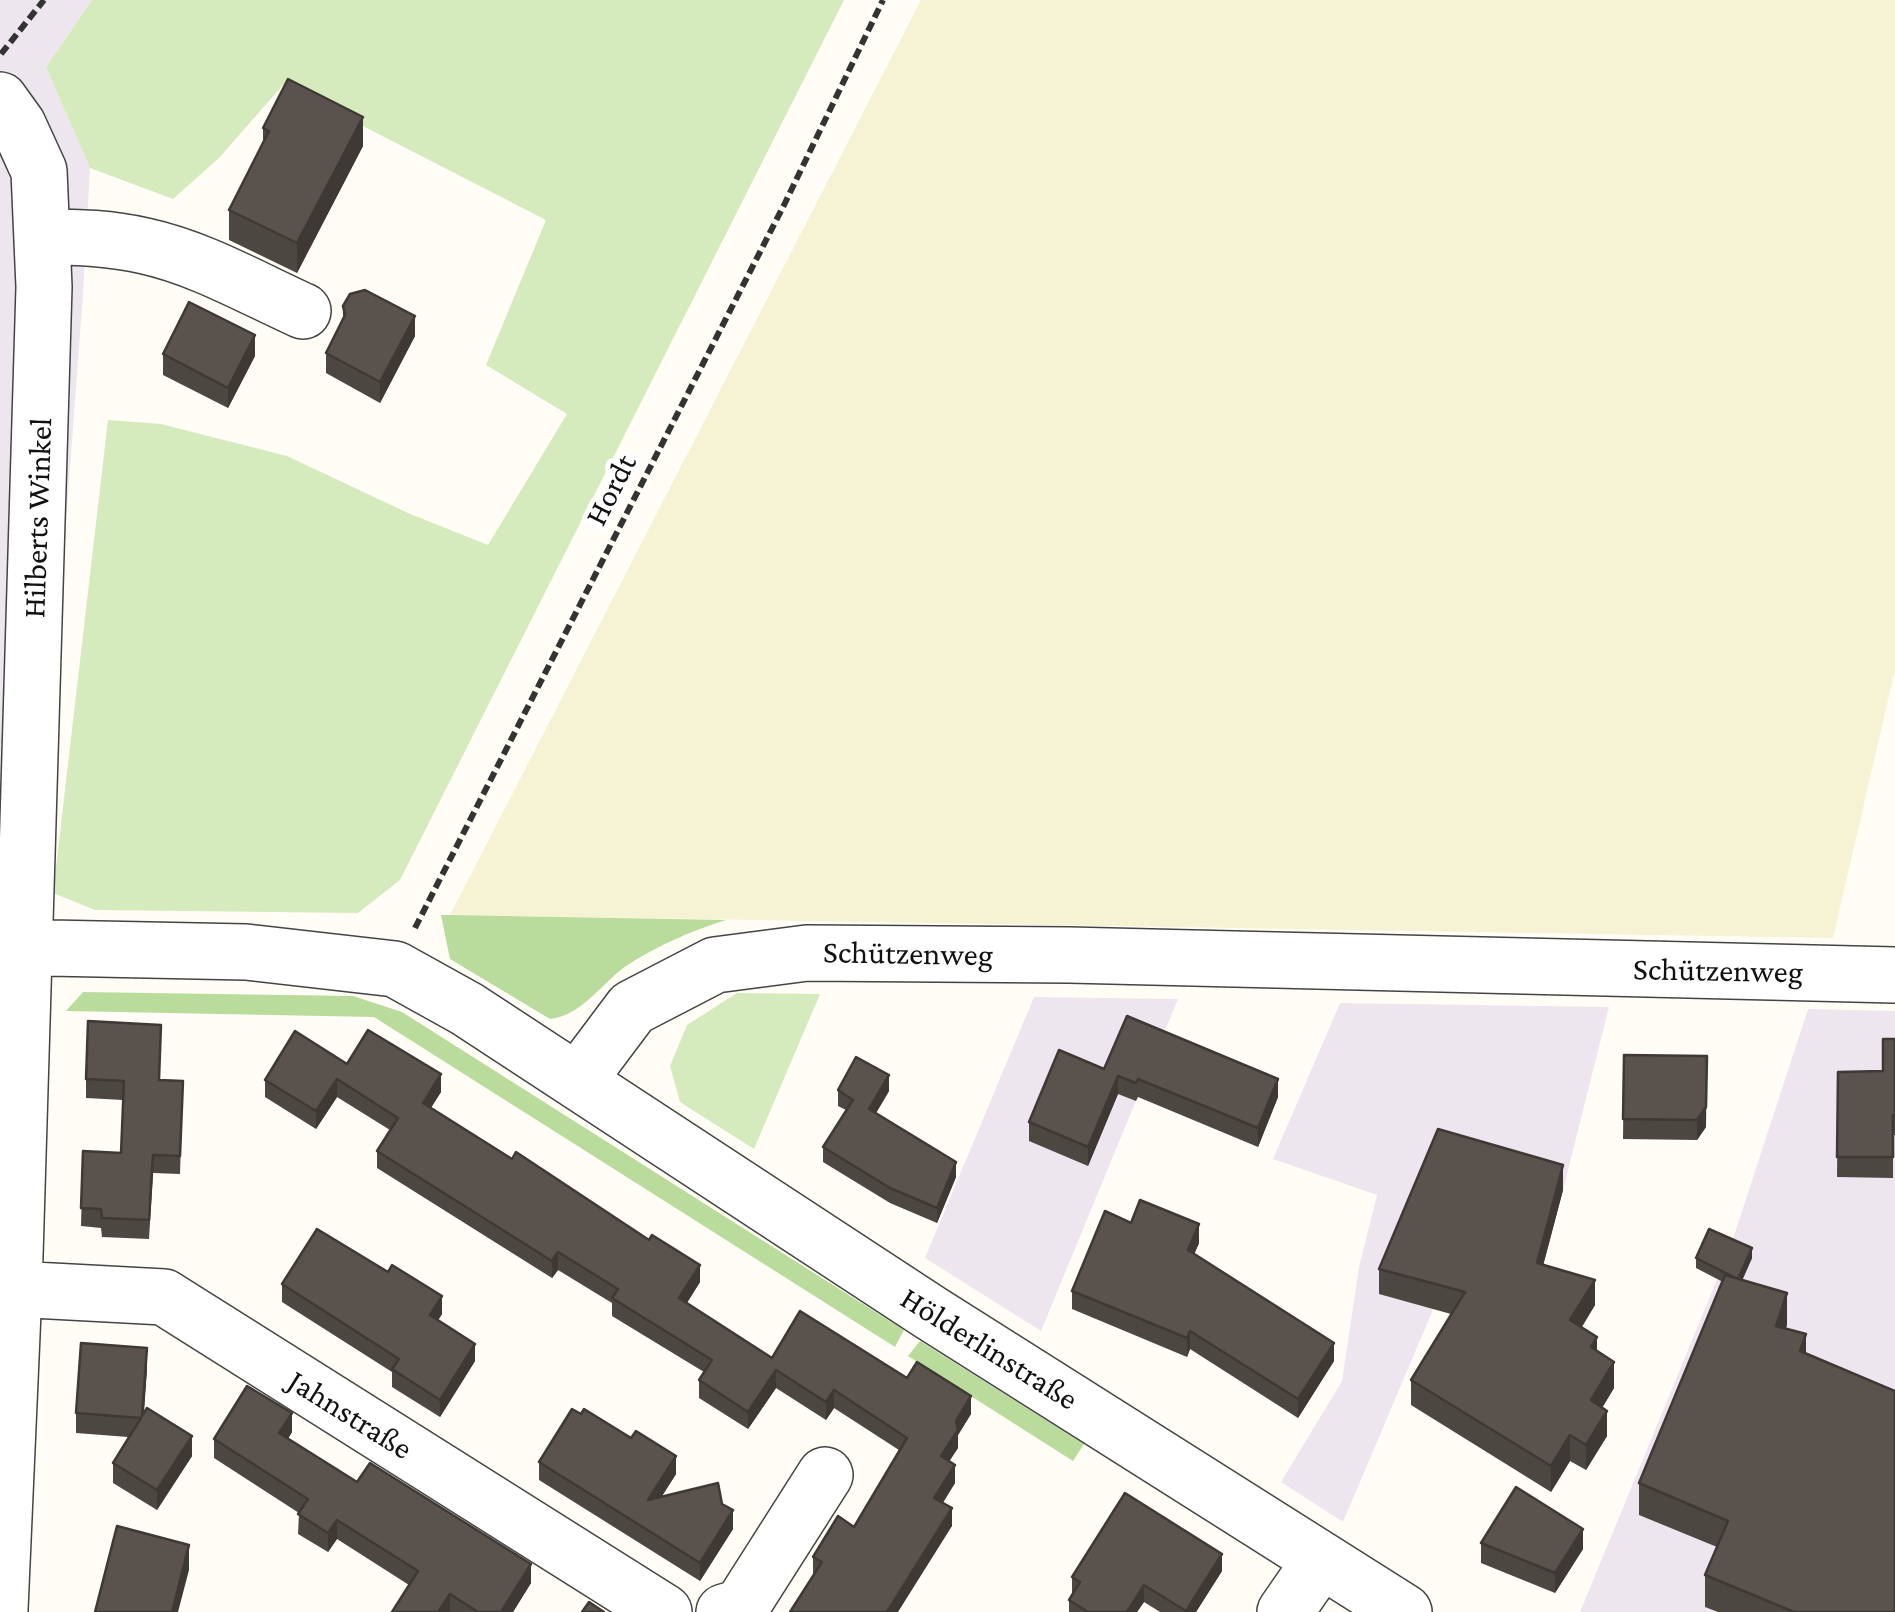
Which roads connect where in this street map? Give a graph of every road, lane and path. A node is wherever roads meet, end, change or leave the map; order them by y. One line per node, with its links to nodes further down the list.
1 (44, 0): 3 (path)
2 (883, 0): 8 (path, Hordt)
3 (0, 56)
4 (0, 100): 5 (street, Hilberts Winkel)
5 (44, 237): 6 (street); 7 (street, Hilberts Winkel)
6 (303, 311)
7 (13, 947): 8 (street); 11 (street, Hilberts Winkel)
8 (395, 969): 10 (street)
9 (1895, 975): 10 (street, Schützenweg)
10 (578, 1080): 13 (street, Hölderlinstraße)
11 (14, 1289): 14 (street, Hilberts Winkel); 15 (street, Jahnstraße)
12 (825, 1475): 16 (street)
13 (1321, 1560): 17 (street); 18 (street, Hölderlinstraße)
14 (0, 1609)
15 (664, 1612)
16 (724, 1612)
17 (1285, 1612)
18 (1404, 1612)

